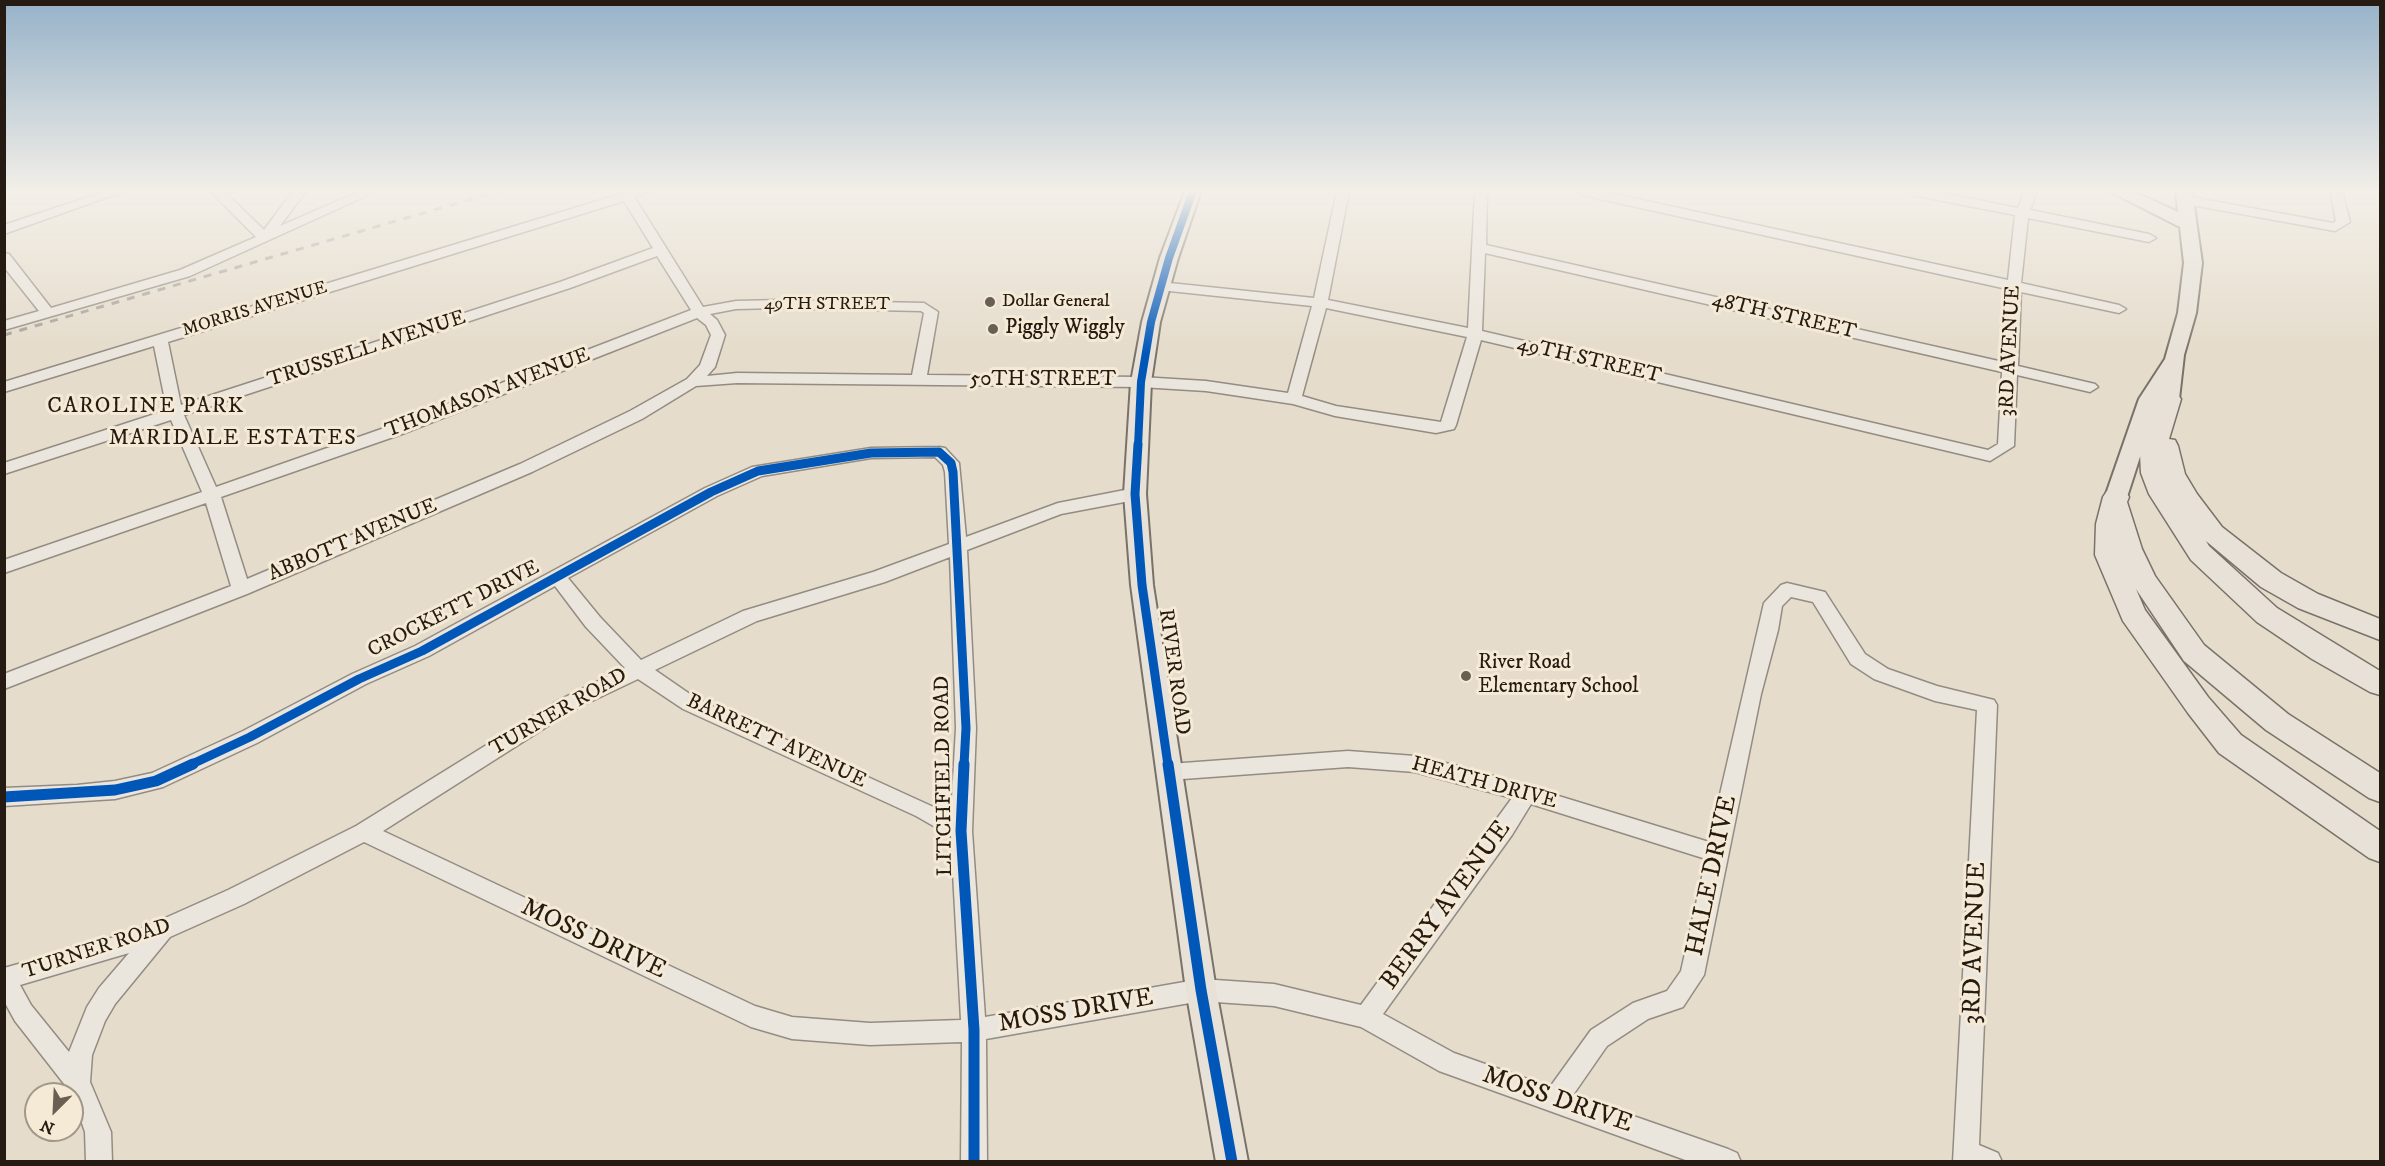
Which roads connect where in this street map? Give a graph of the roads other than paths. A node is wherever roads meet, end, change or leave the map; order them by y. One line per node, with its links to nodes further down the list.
1 (248, 245): 17 (street)
2 (466, 245): 20 (street, MORRIS AVENUE)
3 (657, 245): 10 (street)
4 (1174, 245): 13 (main road, RIVER ROAD)
5 (1331, 245): 14 (street)
6 (1832, 245): 12 (street)
7 (2018, 245): 12 (street, 3RD AVENUE)
8 (2190, 245): 21 (main road)
9 (1477, 247): 19 (street); 22 (street, 48TH STREET)
10 (660, 250): 16 (street); 30 (street, TRUSSELL AVENUE)
11 (4, 257): 17 (street)
12 (2014, 285): 15 (street); 22 (street, 3RD AVENUE)
13 (1160, 286): 14 (street, 49TH STREET); 25 (main road, RIVER ROAD)
14 (1320, 303): 19 (street, 49TH STREET); 28 (street)
15 (2119, 309)
16 (699, 312): 23 (street, 49TH STREET); 24 (street); 35 (street, THOMASON AVENUE)
17 (49, 314): 18 (street)
18 (4, 326)
19 (1475, 334): 28 (street, 50TH STREET); 31 (street, 49TH STREET)
20 (160, 339): 26 (street, MORRIS AVENUE); 30 (street)
21 (2175, 355): 29 (main road); 36 (main road)
22 (2011, 369): 27 (street, 48TH STREET); 31 (street, 3RD AVENUE)
23 (919, 381): 24 (street, 50TH STREET); 25 (street, 50TH STREET)
24 (692, 382): 40 (street, ABBOTT AVENUE)
25 (1141, 382): 28 (street, 50TH STREET); 34 (main road, RIVER ROAD)
26 (4, 387)
27 (2090, 387)
28 (1294, 399)
29 (2169, 399): 42 (highway); 45 (highway)
30 (175, 412): 33 (street, TRUSSELL AVENUE); 35 (street)
31 (2006, 441)
32 (919, 452): 37 (street, LITCHFIELD ROAD); 39 (street, CROCKETT DRIVE)
33 (4, 469)
34 (1135, 494): 37 (street, TURNER ROAD); 46 (main road, RIVER ROAD)
35 (212, 496): 38 (street, THOMASON AVENUE); 40 (street)
36 (2116, 497): 47 (highway); 52 (highway)
37 (957, 545): 43 (street, TURNER ROAD); 50 (street, LITCHFIELD ROAD)
38 (4, 567)
39 (558, 578): 43 (street, BARRETT AVENUE); 49 (street, CROCKETT DRIVE)
40 (241, 589): 44 (street, ABBOTT AVENUE)
41 (1783, 595): 53 (street, HALE DRIVE); 62 (street, 3RD AVENUE)
42 (2380, 630)
43 (637, 668): 50 (street, BARRETT AVENUE); 51 (street, TURNER ROAD)
44 (4, 682)
45 (2380, 684)
46 (1169, 772): 48 (street, HEATH DRIVE); 56 (main road, RIVER ROAD)
47 (2380, 789)
48 (1526, 794): 53 (street, HEATH DRIVE); 57 (street, BERRY AVENUE)
49 (4, 797)
50 (961, 831): 58 (street, LITCHFIELD ROAD)
51 (364, 832): 54 (street, TURNER ROAD); 58 (street, MOSS DRIVE)
52 (2380, 848)
53 (1719, 854): 61 (street, HALE DRIVE)
54 (163, 930): 55 (street, TURNER ROAD); 59 (street)
55 (5, 980): 59 (street)
56 (1201, 990): 57 (street, MOSS DRIVE); 58 (street, MOSS DRIVE); 65 (main road, RIVER ROAD)
57 (1366, 1017): 61 (street, MOSS DRIVE)
58 (974, 1030): 64 (street, LITCHFIELD ROAD)
59 (78, 1082)
60 (84, 1097): 63 (street)
61 (1555, 1100): 66 (street, MOSS DRIVE)
62 (1974, 1158)
63 (99, 1161)
64 (974, 1161)
65 (1232, 1161)
66 (1728, 1161)

